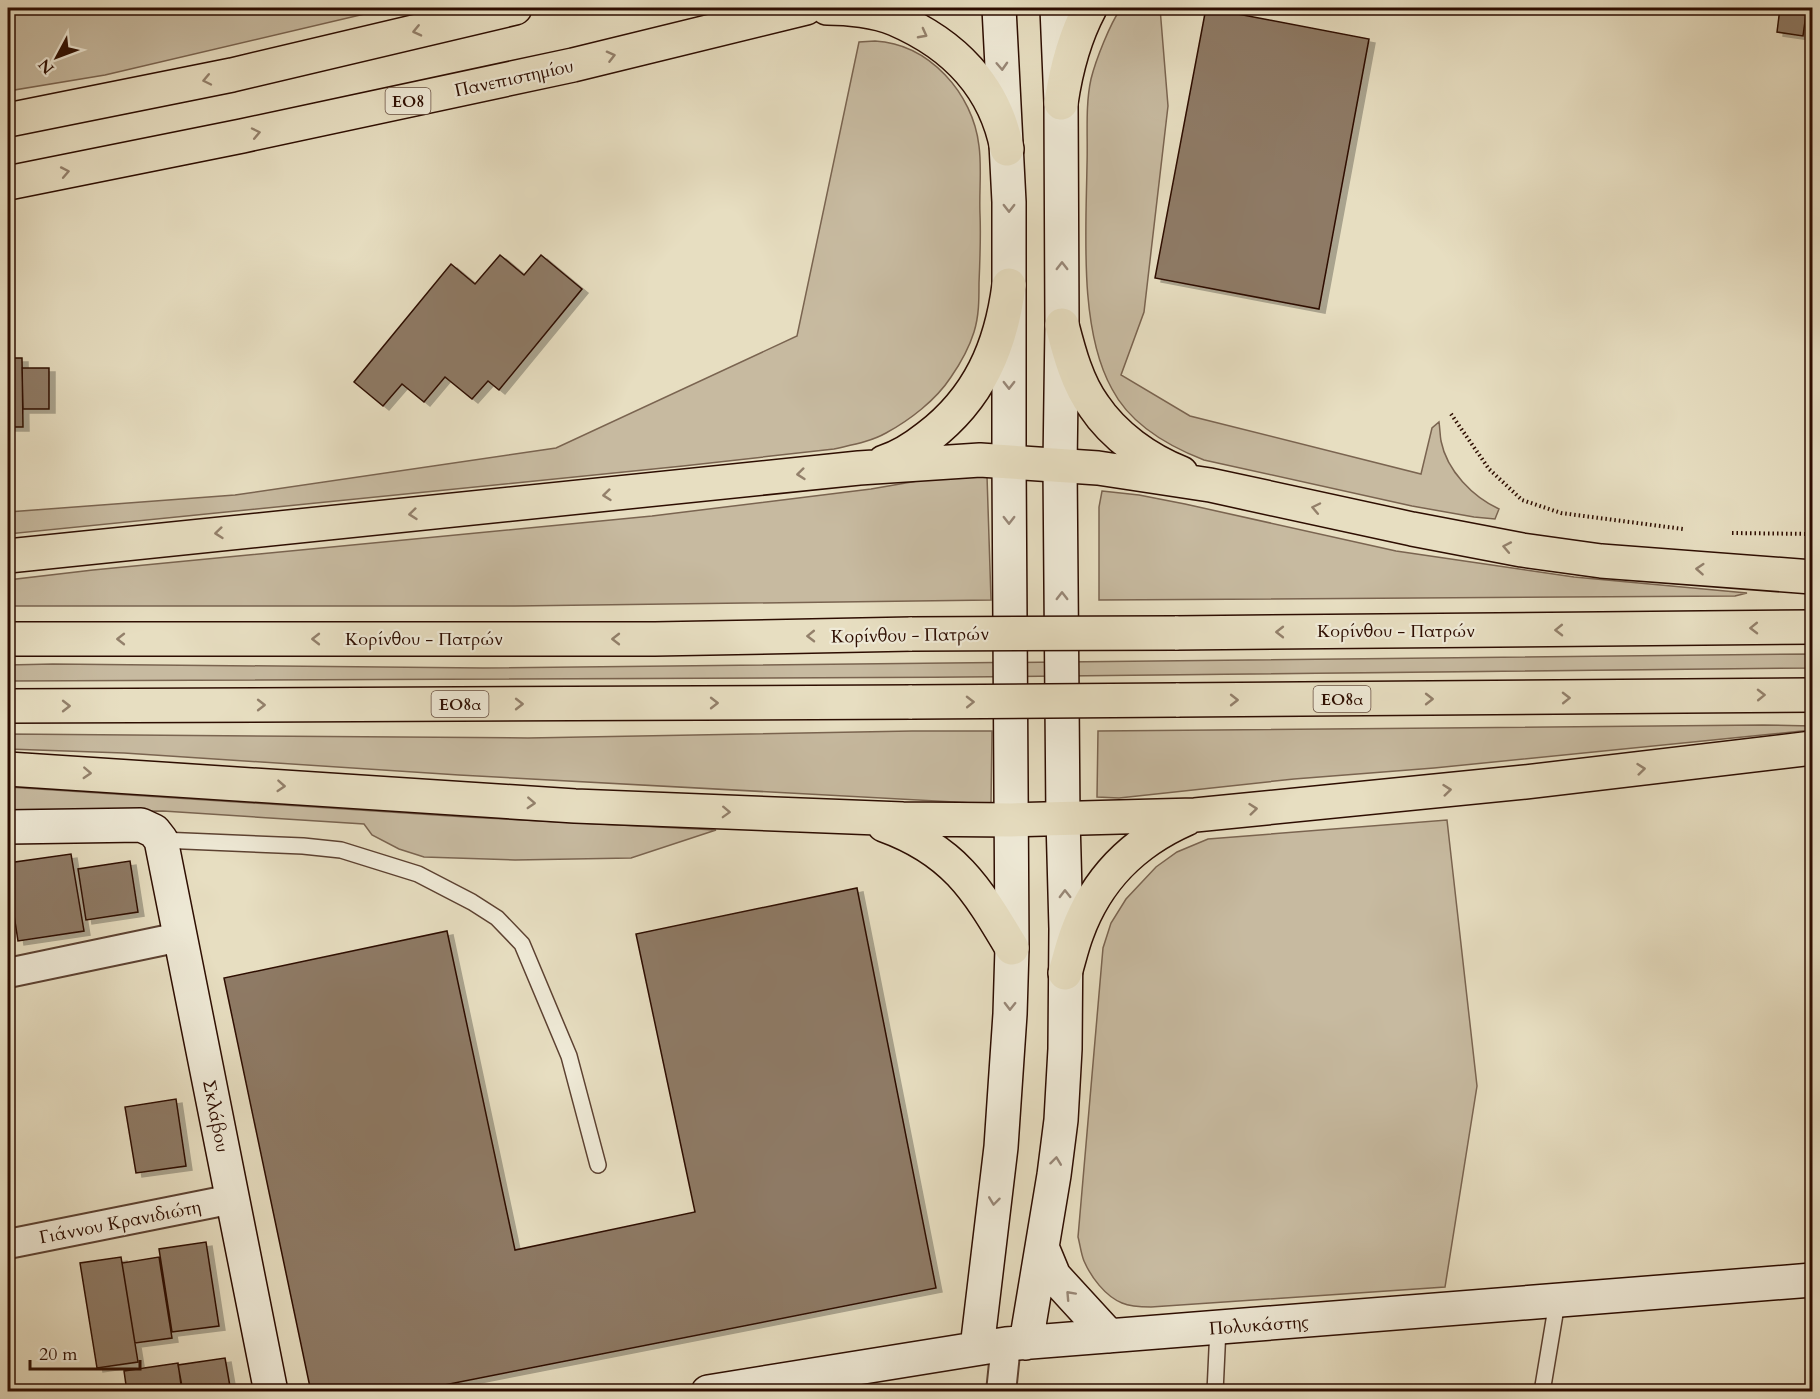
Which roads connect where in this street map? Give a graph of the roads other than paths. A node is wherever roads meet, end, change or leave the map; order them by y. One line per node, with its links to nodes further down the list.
1 (515, 8): 8 (main road, one-way to 8)
2 (806, 8): 10 (main road, Πανεπιστημίου / ΕΟ8, one-way to 2)
3 (827, 8): 9 (main road, one-way to 9)
4 (999, 8): 9 (street, one-way to 9)
5 (1057, 8): 7 (street)
6 (1090, 8): 7 (main road)
7 (1061, 103): 12 (street, one-way to 7)
8 (8, 120)
9 (1007, 149): 11 (street, one-way to 11)
10 (8, 183)
11 (1009, 285): 13 (street, one-way to 13); 15 (main road)
12 (1062, 325): 14 (street); 16 (main road)
13 (1009, 462): 14 (main road); 15 (main road); 28 (street, one-way to 28)
14 (1060, 465): 16 (main road); 27 (street, one-way to 14)
15 (859, 468): 17 (main road, one-way to 17)
16 (1210, 485): 18 (main road, one-way to 16)
17 (8, 556)
18 (1812, 577)
19 (1812, 627): 20 (main road, Κορίνθου - Πατρών, one-way to 20, bridge)
20 (8, 639)
21 (1812, 695): 22 (main road, ΕΟ8α, one-way to 21, bridge)
22 (8, 706)
23 (1812, 748): 25 (main road, one-way to 23)
24 (8, 769): 26 (main road, one-way to 26)
25 (1195, 815): 27 (main road); 34 (main road)
26 (844, 816): 28 (main road); 32 (main road)
27 (1063, 819): 28 (main road); 34 (street, one-way to 27)
28 (1011, 820): 32 (street)
29 (8, 827): 30 (street)
30 (160, 840): 31 (street, Σκλάβου); 35 (lane)
31 (180, 937): 33 (street); 36 (street, Σκλάβου)
32 (1012, 948): 43 (street, one-way to 43)
33 (8, 973)
34 (1065, 973): 38 (street, one-way to 34)
35 (598, 1165)
36 (233, 1199): 37 (street, Γιάννου Κρανιδιώτη); 44 (street, Σκλάβου)
37 (8, 1244)
38 (1042, 1247): 42 (street, one-way to 38); 43 (street)
39 (1812, 1280): 40 (street, Πολυκάστης)
40 (1557, 1302): 41 (street, Πολυκάστης); 48 (lane)
41 (1218, 1328): 42 (street, Πολυκάστης); 47 (lane)
42 (1109, 1336): 43 (street, Πολυκάστης)
43 (1003, 1345): 45 (street, Πολυκάστης); 46 (street)
44 (271, 1392)
45 (708, 1392)
46 (1000, 1392)
47 (1215, 1392)
48 (1542, 1392)

